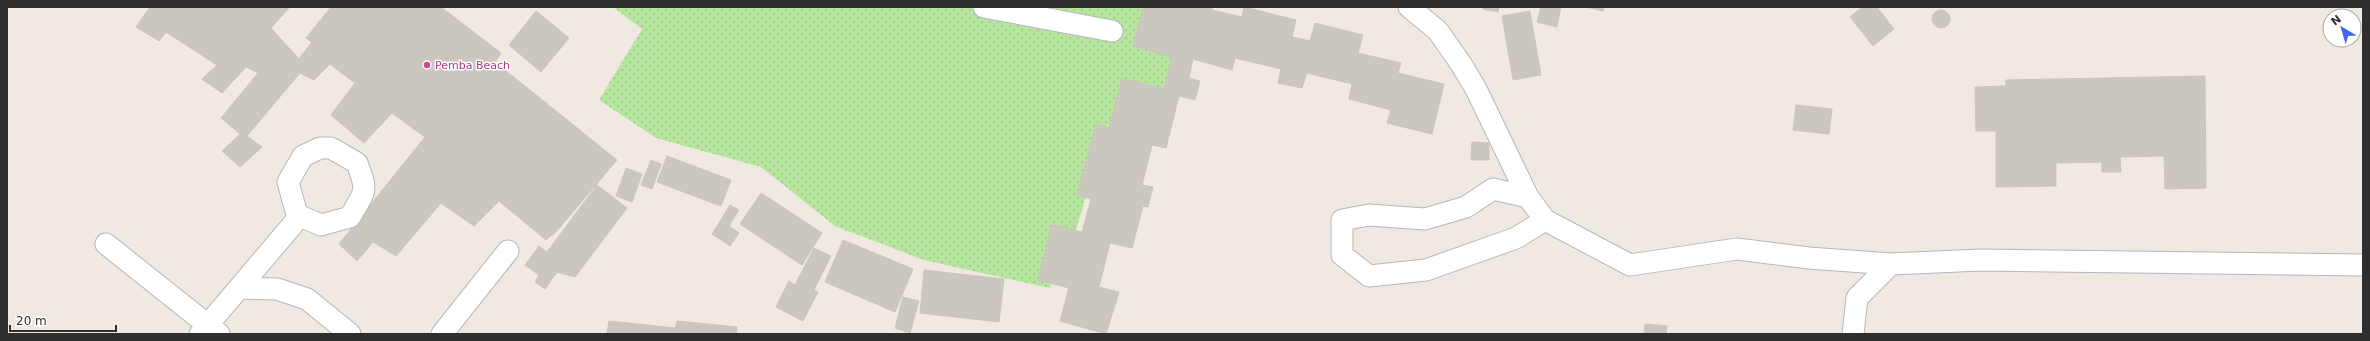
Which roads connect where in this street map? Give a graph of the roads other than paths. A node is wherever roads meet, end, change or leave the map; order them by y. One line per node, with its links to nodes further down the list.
1 (984, 7): 3 (lane)
2 (1409, 7): 4 (lane)
3 (1112, 31)
4 (1528, 197): 6 (lane); 6 (lane)
5 (300, 216): 11 (lane)
6 (1545, 220): 9 (lane)
7 (106, 244): 12 (lane)
8 (508, 251): 14 (lane)
9 (1891, 264): 10 (lane); 15 (lane)
10 (2363, 266)
11 (239, 288): 12 (lane); 13 (lane)
12 (208, 331)
13 (350, 334)
14 (442, 334)
15 (1853, 334)

